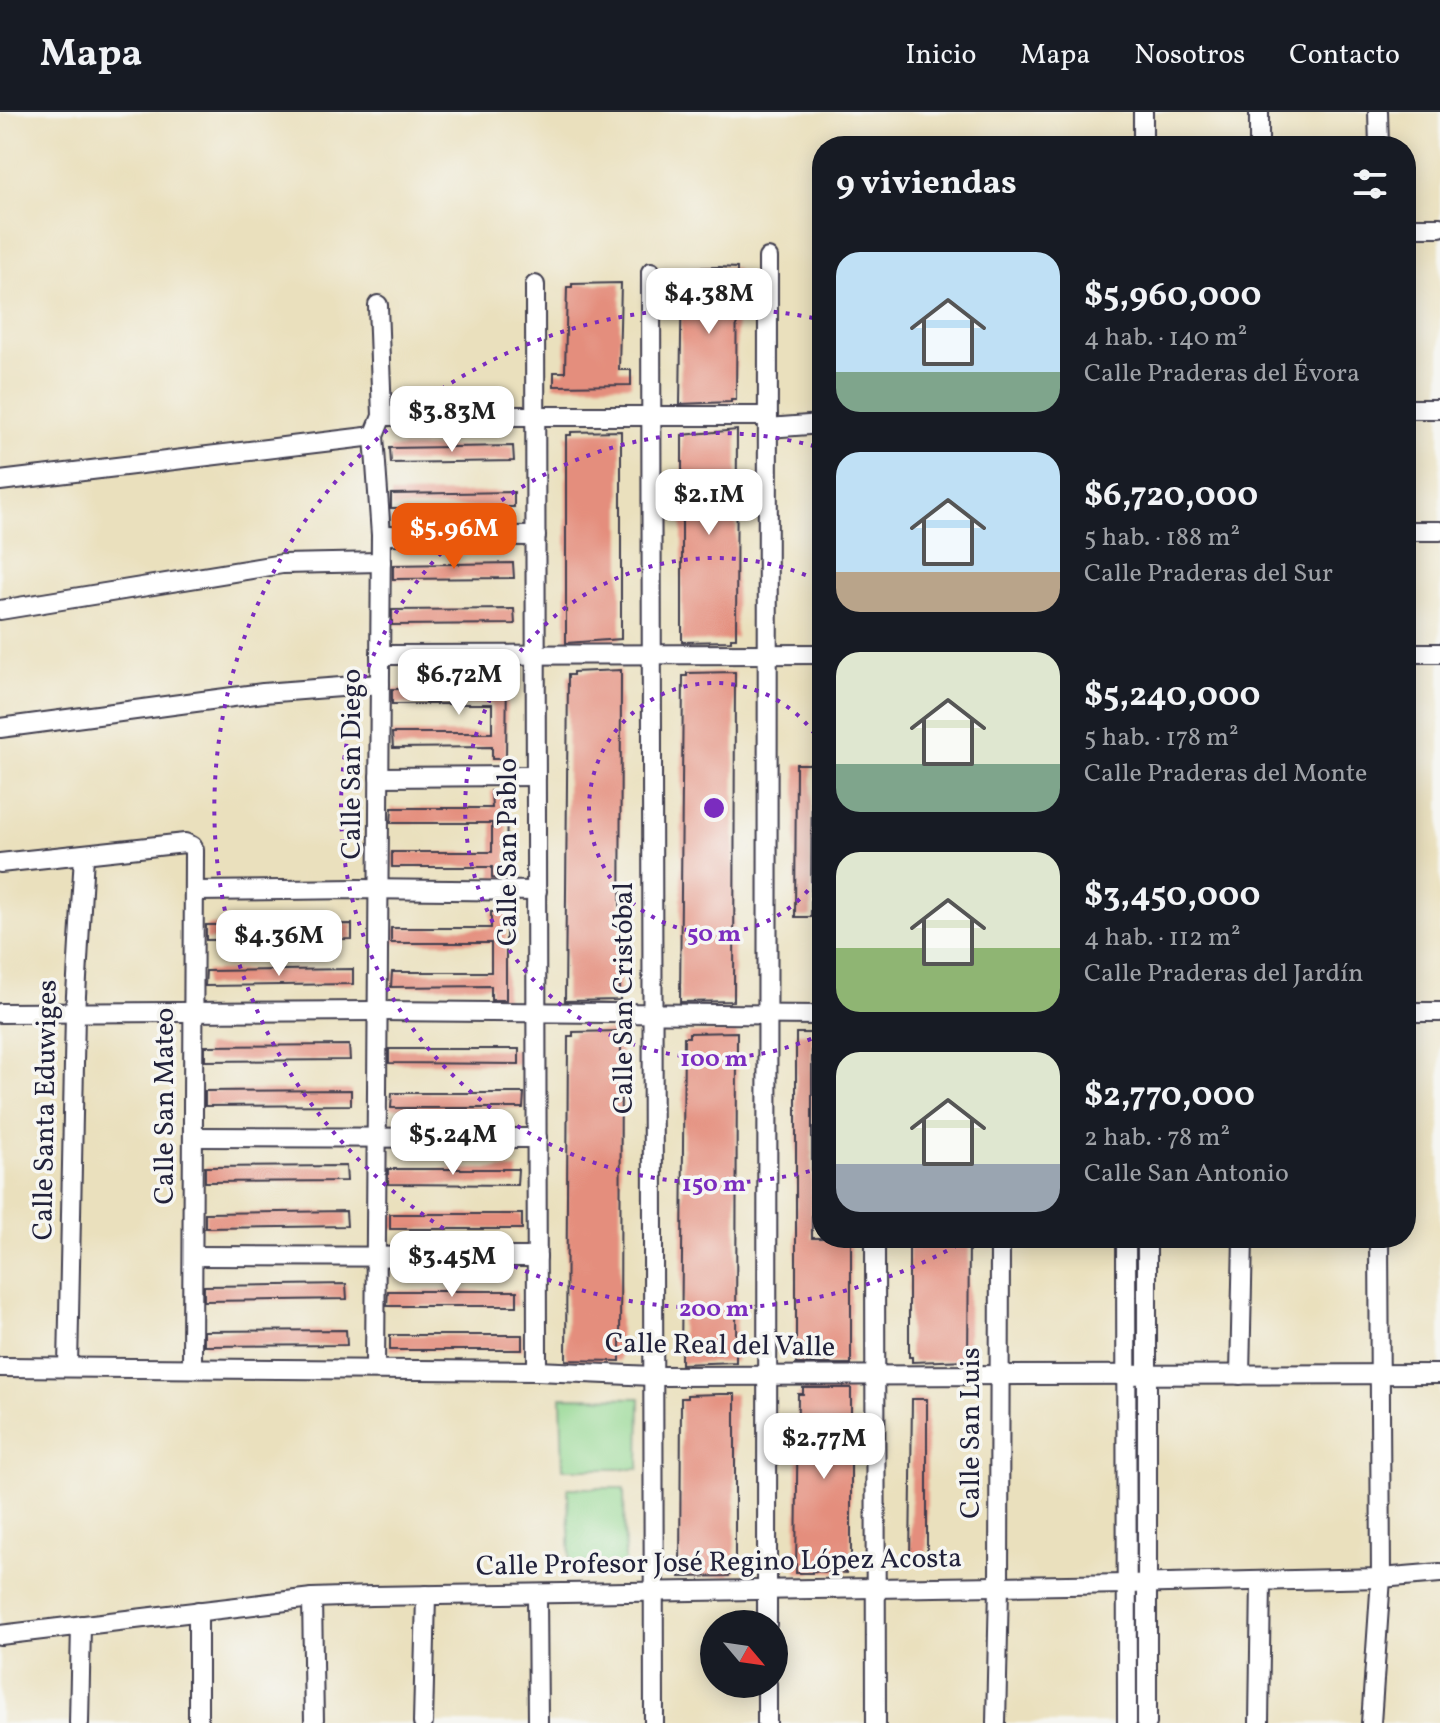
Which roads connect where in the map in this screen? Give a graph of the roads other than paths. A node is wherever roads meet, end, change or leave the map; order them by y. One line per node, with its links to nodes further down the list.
1 (1143, 112): 4 (street)
2 (1259, 112): 5 (street)
3 (1378, 112): 6 (street)
4 (1143, 136)
5 (1259, 136)
6 (1379, 136)
7 (1416, 227): 8 (street)
8 (1440, 227)
9 (768, 258): 18 (street)
10 (651, 272): 17 (street, Calle San Cristóbal)
11 (535, 285): 16 (street, Calle San Pablo)
12 (378, 305): 15 (street, Calle San Diego)
13 (1416, 409): 14 (street)
14 (1440, 409)
15 (382, 416): 16 (street); 20 (street, Calle San Diego)
16 (535, 416): 17 (street); 25 (street, Calle San Pablo)
17 (651, 416): 18 (street); 30 (street, Calle San Cristóbal)
18 (768, 422): 19 (street); 31 (street)
19 (812, 424)
20 (374, 436): 21 (street); 24 (street, Calle San Diego)
21 (0, 481)
22 (1416, 531): 23 (street)
23 (1440, 531)
24 (381, 535): 25 (street); 26 (street, Calle San Diego)
25 (536, 536): 34 (street, Calle San Pablo)
26 (381, 562): 27 (street); 33 (street, Calle San Diego)
27 (0, 610)
28 (1416, 653): 29 (street)
29 (1440, 653)
30 (652, 654): 31 (street); 34 (street); 51 (street, Calle San Cristóbal)
31 (768, 654): 32 (street); 52 (street)
32 (812, 654)
33 (380, 655): 34 (street); 35 (street, Calle San Diego)
34 (536, 655): 37 (street, Calle San Pablo)
35 (380, 684): 36 (street); 38 (street, Calle San Diego)
36 (0, 728)
37 (536, 776): 38 (street); 43 (street, Calle San Pablo)
38 (379, 777): 41 (street, Calle San Diego)
39 (84, 855): 40 (street); 42 (street, Calle San Mateo); 48 (street, Calle Santa Eduwiges)
40 (0, 863)
41 (379, 890): 42 (street); 43 (street); 44 (street, Calle San Diego)
42 (195, 891): 49 (street, Calle San Mateo)
43 (537, 891): 50 (street, Calle San Pablo)
44 (379, 1011): 49 (street); 50 (street); 55 (street, Calle San Diego)
45 (1416, 1012): 46 (street)
46 (1440, 1012)
47 (0, 1013): 48 (street)
48 (75, 1013): 49 (street); 67 (street, Calle Santa Eduwiges)
49 (194, 1013): 54 (street, Calle San Mateo)
50 (537, 1015): 51 (street); 56 (street, Calle San Pablo)
51 (653, 1015): 52 (street); 77 (street, Calle San Cristóbal)
52 (768, 1015): 53 (street); 78 (street)
53 (812, 1015)
54 (193, 1137): 55 (street); 63 (street, Calle San Mateo)
55 (377, 1138): 56 (street); 65 (street, Calle San Diego)
56 (537, 1138): 64 (street, Calle San Pablo)
57 (875, 1248): 79 (street)
58 (1000, 1248): 72 (street, Calle San Luis)
59 (1126, 1248): 71 (street)
60 (1147, 1248): 73 (street)
61 (1243, 1248): 76 (street)
62 (1379, 1248): 74 (street)
63 (193, 1256): 65 (street); 68 (street, Calle San Mateo)
64 (537, 1257): 65 (street); 70 (street, Calle San Pablo)
65 (376, 1258): 69 (street, Calle San Diego)
66 (0, 1367): 67 (street, Calle Real del Valle)
67 (68, 1367): 68 (street, Calle Real del Valle)
68 (192, 1367): 69 (street, Calle Real del Valle)
69 (375, 1369): 70 (street, Calle Real del Valle)
70 (537, 1371): 77 (street, Calle Real del Valle)
71 (1126, 1373): 72 (street, Calle Real del Valle); 73 (street, Calle Real del Valle); 83 (street)
72 (999, 1374): 79 (street, Calle Real del Valle); 85 (street, Calle San Luis)
73 (1147, 1374): 76 (street, Calle Real del Valle); 84 (street)
74 (1378, 1374): 75 (street, Calle Real del Valle); 76 (street, Calle Real del Valle); 81 (street)
75 (1440, 1374)
76 (1240, 1375)
77 (653, 1376): 78 (street, Calle Real del Valle); 88 (street, Calle San Cristóbal)
78 (768, 1376): 79 (street, Calle Real del Valle); 87 (street)
79 (875, 1376): 86 (street)
80 (1440, 1573): 81 (street, Calle Profesor José Regino López Acosta)
81 (1381, 1578): 82 (street, Calle Profesor José Regino López Acosta); 109 (street)
82 (1261, 1581): 84 (street, Calle Profesor José Regino López Acosta); 108 (street)
83 (1127, 1584): 84 (street, Calle Profesor José Regino López Acosta); 85 (street, Calle Profesor José Regino López Acosta); 106 (street)
84 (1147, 1584): 107 (street)
85 (999, 1586): 86 (street, Calle Profesor José Regino López Acosta); 105 (street, Calle San Luis)
86 (876, 1588): 87 (street, Calle Profesor José Regino López Acosta); 104 (street)
87 (767, 1590): 88 (street, Calle Profesor José Regino López Acosta); 92 (street)
88 (653, 1592): 89 (street, Calle Profesor José Regino López Acosta); 102 (street, Calle San Cristóbal)
89 (537, 1594): 90 (street, Calle Profesor José Regino López Acosta); 101 (street)
90 (426, 1595): 91 (street, Calle Profesor José Regino López Acosta); 100 (street)
91 (312, 1598): 93 (street, Calle Profesor José Regino López Acosta); 99 (street)
92 (767, 1610)
93 (198, 1611): 94 (street, Calle Profesor José Regino López Acosta); 98 (street)
94 (81, 1625): 95 (street, Calle Profesor José Regino López Acosta); 97 (street)
95 (0, 1635)
96 (767, 1698): 103 (street)
97 (79, 1723)
98 (198, 1723)
99 (314, 1723)
100 (423, 1723)
101 (538, 1723)
102 (654, 1723)
103 (767, 1723)
104 (876, 1723)
105 (996, 1723)
106 (1127, 1723)
107 (1147, 1723)
108 (1259, 1723)
109 (1371, 1723)

